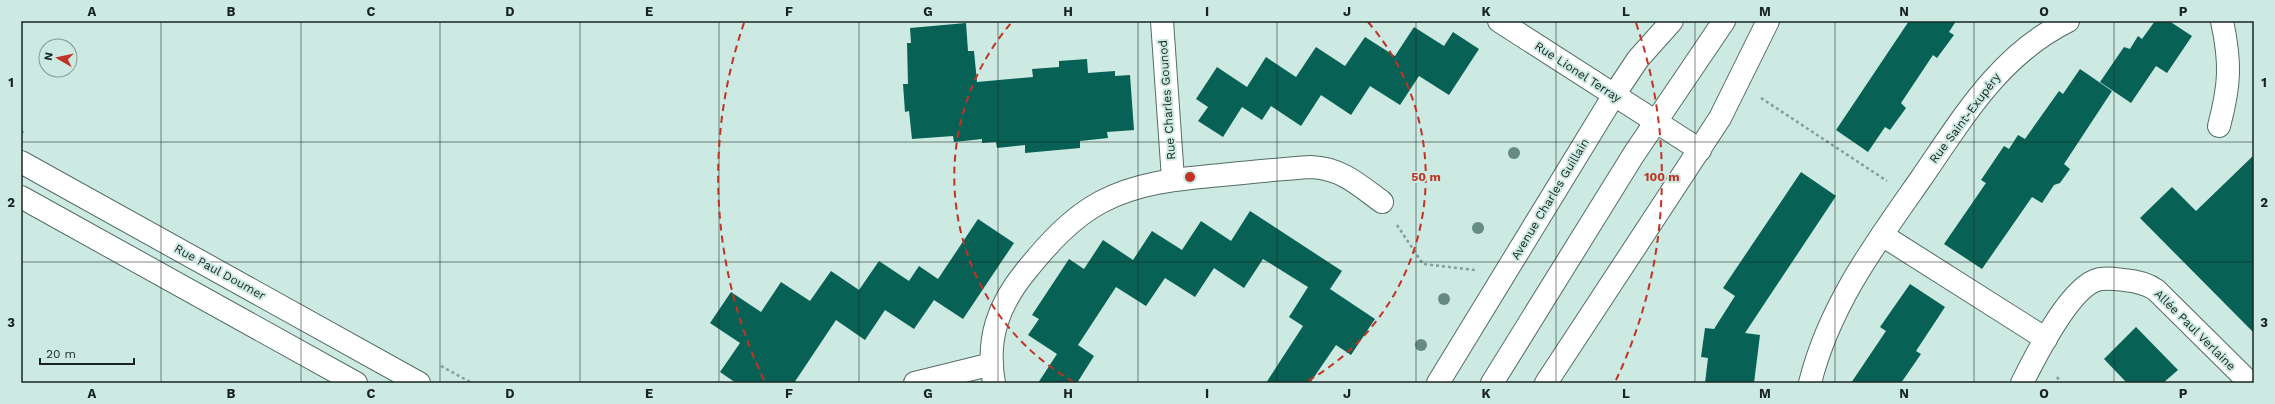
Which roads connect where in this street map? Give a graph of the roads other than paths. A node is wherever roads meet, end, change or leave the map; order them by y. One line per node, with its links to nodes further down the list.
1 (1162, 21): 13 (street, Rue Charles Gounod)
2 (1499, 21): 8 (street, Rue Lionel Terray)
3 (1672, 21): 8 (street, Avenue Charles Guillain)
4 (1724, 21): 9 (street)
5 (1768, 21): 11 (street)
6 (2068, 21): 16 (street, Rue Saint-Exupéry)
7 (2222, 21): 10 (street)
8 (1614, 96): 9 (street, Rue Lionel Terray); 22 (street, Avenue Charles Guillain)
9 (1657, 122): 11 (street); 23 (street)
10 (2219, 126)
11 (1700, 150): 24 (street)
12 (21, 162): 20 (street, Rue Paul Doumer)
13 (1173, 179): 15 (street); 18 (street)
14 (21, 197): 19 (street)
15 (1382, 202)
16 (1882, 234): 17 (street); 25 (street, Rue Saint-Exupéry)
17 (2046, 339): 26 (street); 27 (street, Allée Paul Verlaine)
18 (993, 374): 21 (street)
19 (356, 383)
20 (419, 383)
21 (915, 383)
22 (1438, 383)
23 (1492, 383)
24 (1546, 383)
25 (1810, 383)
26 (2022, 383)
27 (2250, 383)

